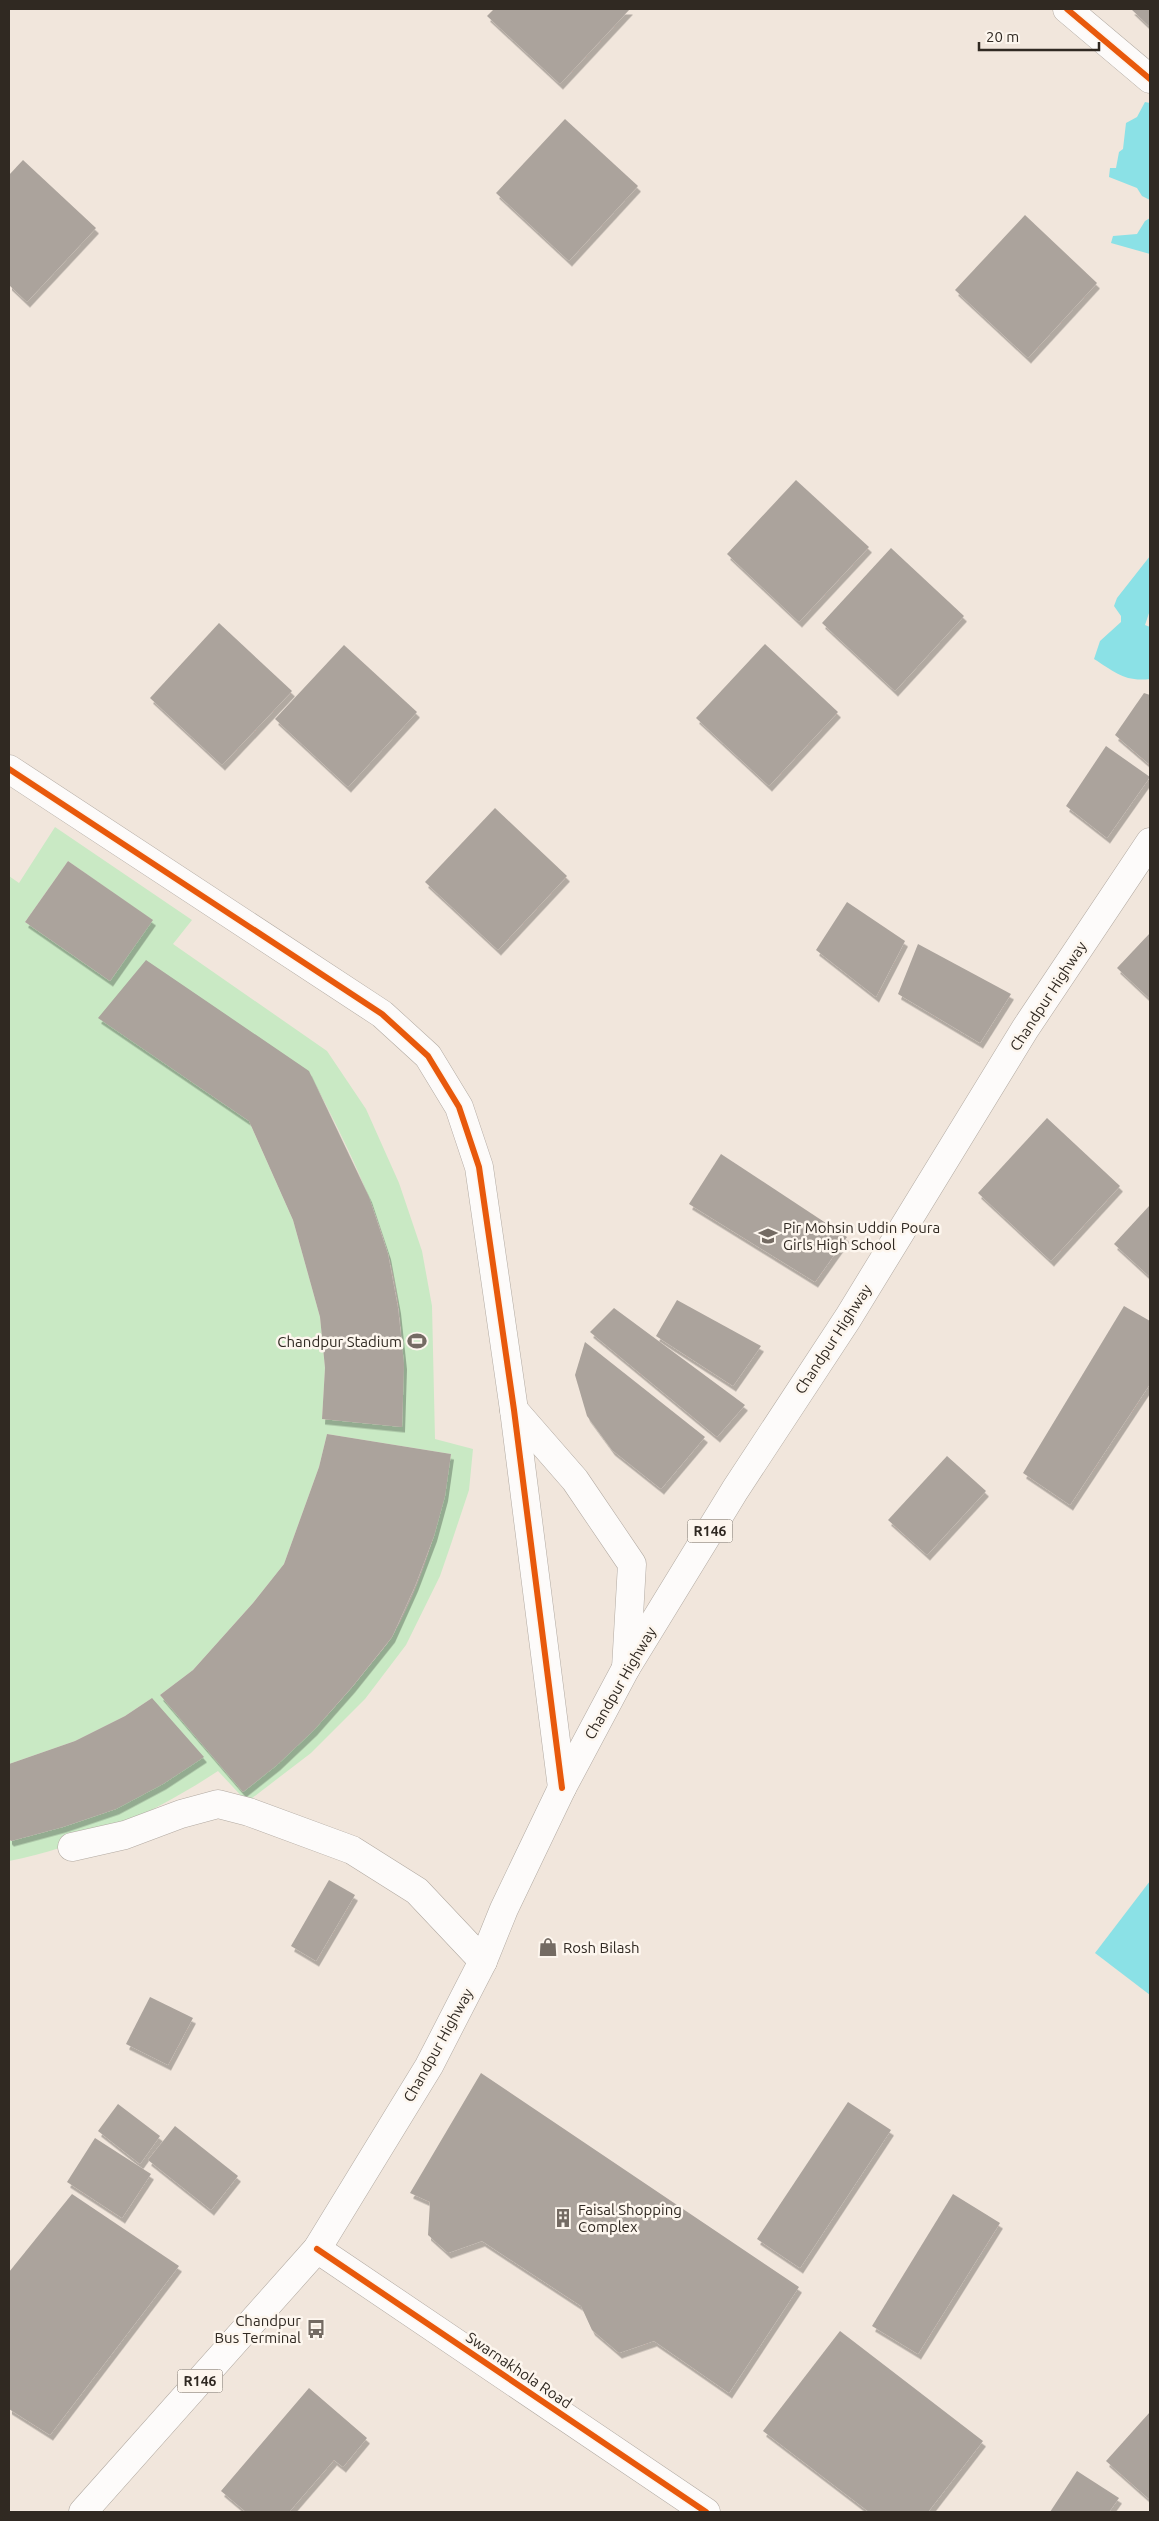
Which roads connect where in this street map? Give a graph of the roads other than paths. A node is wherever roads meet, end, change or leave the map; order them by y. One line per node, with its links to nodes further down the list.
1 (1067, 9): 2 (street)
2 (1150, 80)
3 (9, 769): 5 (street)
4 (1150, 842): 6 (street, Chandpur Highway / R146)
5 (514, 1410): 6 (street); 7 (street)
6 (626, 1668): 7 (street, Chandpur Highway / R146)
7 (562, 1788): 9 (street, Chandpur Highway / R146)
8 (72, 1847): 9 (street)
9 (483, 1961): 10 (street, Chandpur Highway / R146)
10 (317, 2249): 11 (street, Chandpur Highway / R146); 12 (street, Swarnakhola Road)
11 (83, 2512)
12 (706, 2512)

